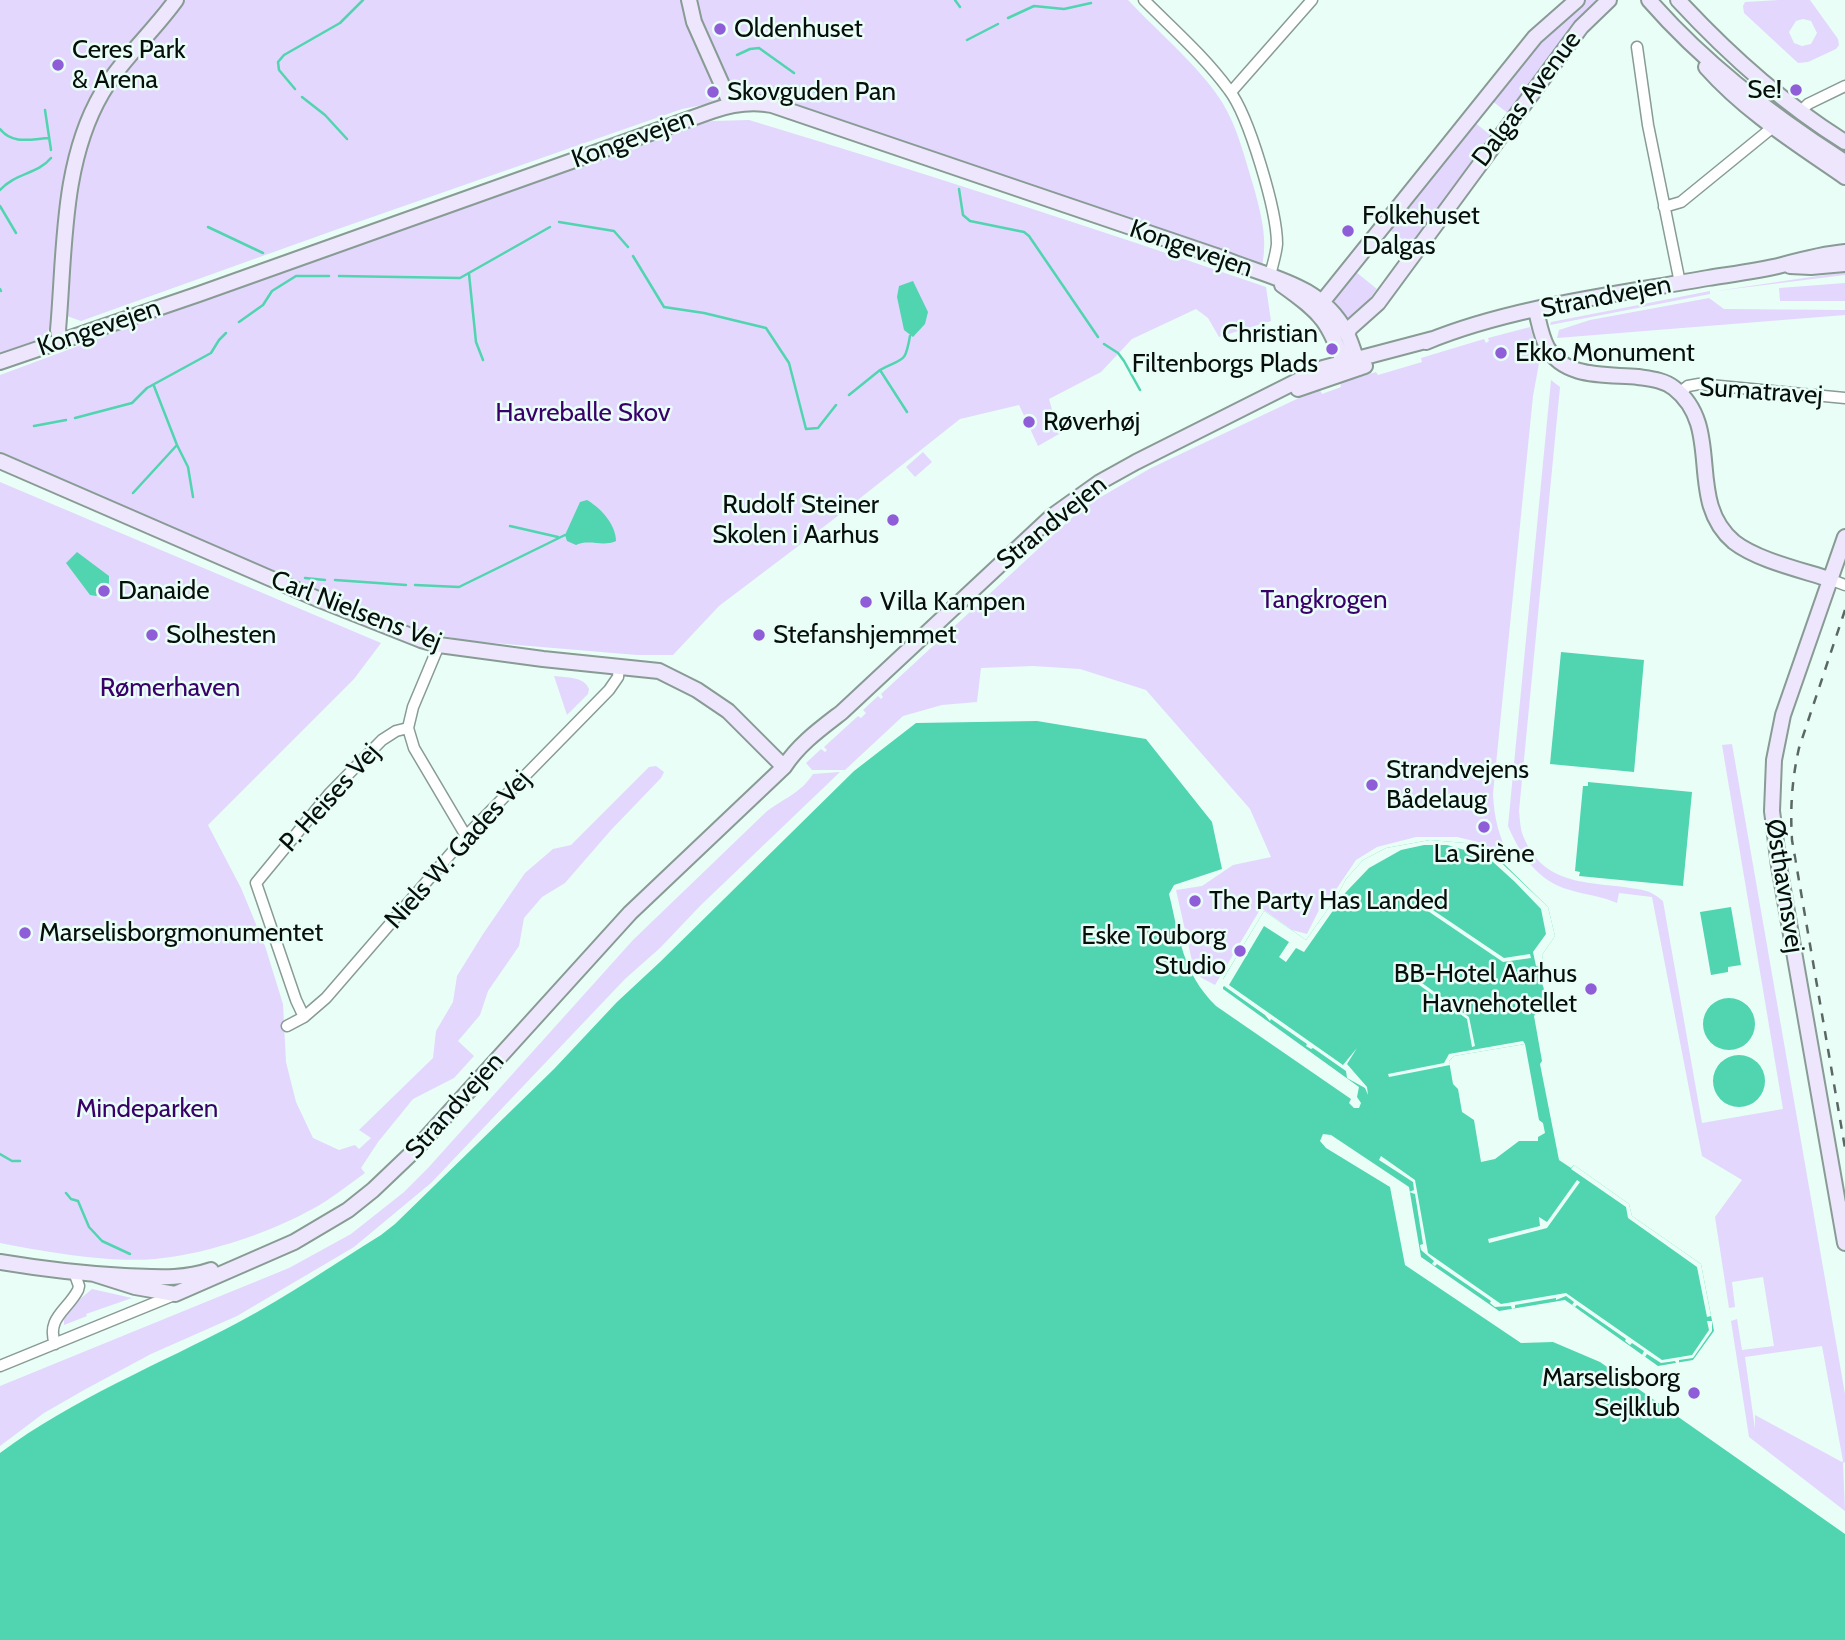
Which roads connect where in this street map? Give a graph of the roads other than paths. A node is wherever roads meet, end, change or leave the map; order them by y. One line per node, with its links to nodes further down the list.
1 (176, 0): 31 (street)
2 (689, 0): 15 (street)
3 (1144, 0): 14 (street)
4 (1312, 0): 14 (street)
5 (1577, 0): 27 (street, Dalgas Avenue)
6 (1609, 0): 30 (street, Dalgas Avenue)
7 (1648, 0): 10 (street)
8 (1668, 0): 13 (street)
9 (1678, 0): 16 (street)
10 (1669, 23): 13 (street); 17 (street)
11 (1637, 47): 21 (street)
12 (1845, 86): 16 (street)
13 (1744, 88): 19 (street)
14 (1231, 92): 25 (street)
15 (732, 105): 25 (street, Kongevejen); 31 (street, Kongevejen)
16 (1800, 111): 18 (street)
17 (1773, 127): 20 (street); 21 (street)
18 (1845, 142)
19 (1845, 162)
20 (1845, 177)
21 (1664, 207): 26 (street)
22 (1845, 251): 24 (street, Strandvejen)
23 (1845, 264): 24 (street, Strandvejen)
24 (1782, 265): 26 (street, Strandvejen)
25 (1270, 276): 27 (street); 29 (street)
26 (1680, 283): 28 (street, Strandvejen)
27 (1323, 302): 29 (street); 30 (street)
28 (1536, 311): 33 (street, Strandvejen); 34 (street, Sumatravej)
29 (1323, 318): 33 (street)
30 (1347, 334): 33 (street)
31 (60, 341): 32 (street, Kongevejen)
32 (0, 362)
33 (1351, 365): 43 (street, Strandvejen)
34 (1679, 393): 35 (street, Sumatravej); 38 (street, Sumatravej)
35 (1845, 398)
36 (0, 461): 40 (street, Carl Nielsens Vej)
37 (1845, 537): 38 (street, Østhavnsvej)
38 (1829, 579): 39 (street); 47 (street, Østhavnsvej)
39 (1845, 585)
40 (439, 645): 41 (street, Carl Nielsens Vej); 42 (street, P. Heises Vej)
41 (619, 667): 43 (street, Carl Nielsens Vej); 44 (street, Niels W. Gades Vej)
42 (408, 729): 44 (street); 45 (street, P. Heises Vej)
43 (784, 767): 48 (street, Strandvejen)
44 (466, 836): 45 (street, Niels W. Gades Vej)
45 (304, 1017): 46 (street, Niels W. Gades Vej)
46 (287, 1026)
47 (1845, 1243)
48 (273, 1252): 51 (street); 52 (street, Strandvejen)
49 (0, 1262): 50 (street)
50 (74, 1272): 51 (street); 53 (street)
51 (94, 1274): 52 (street)
52 (175, 1294): 53 (street, Strandvejen)
53 (55, 1344): 54 (street, Strandvejen)
54 (0, 1366)

